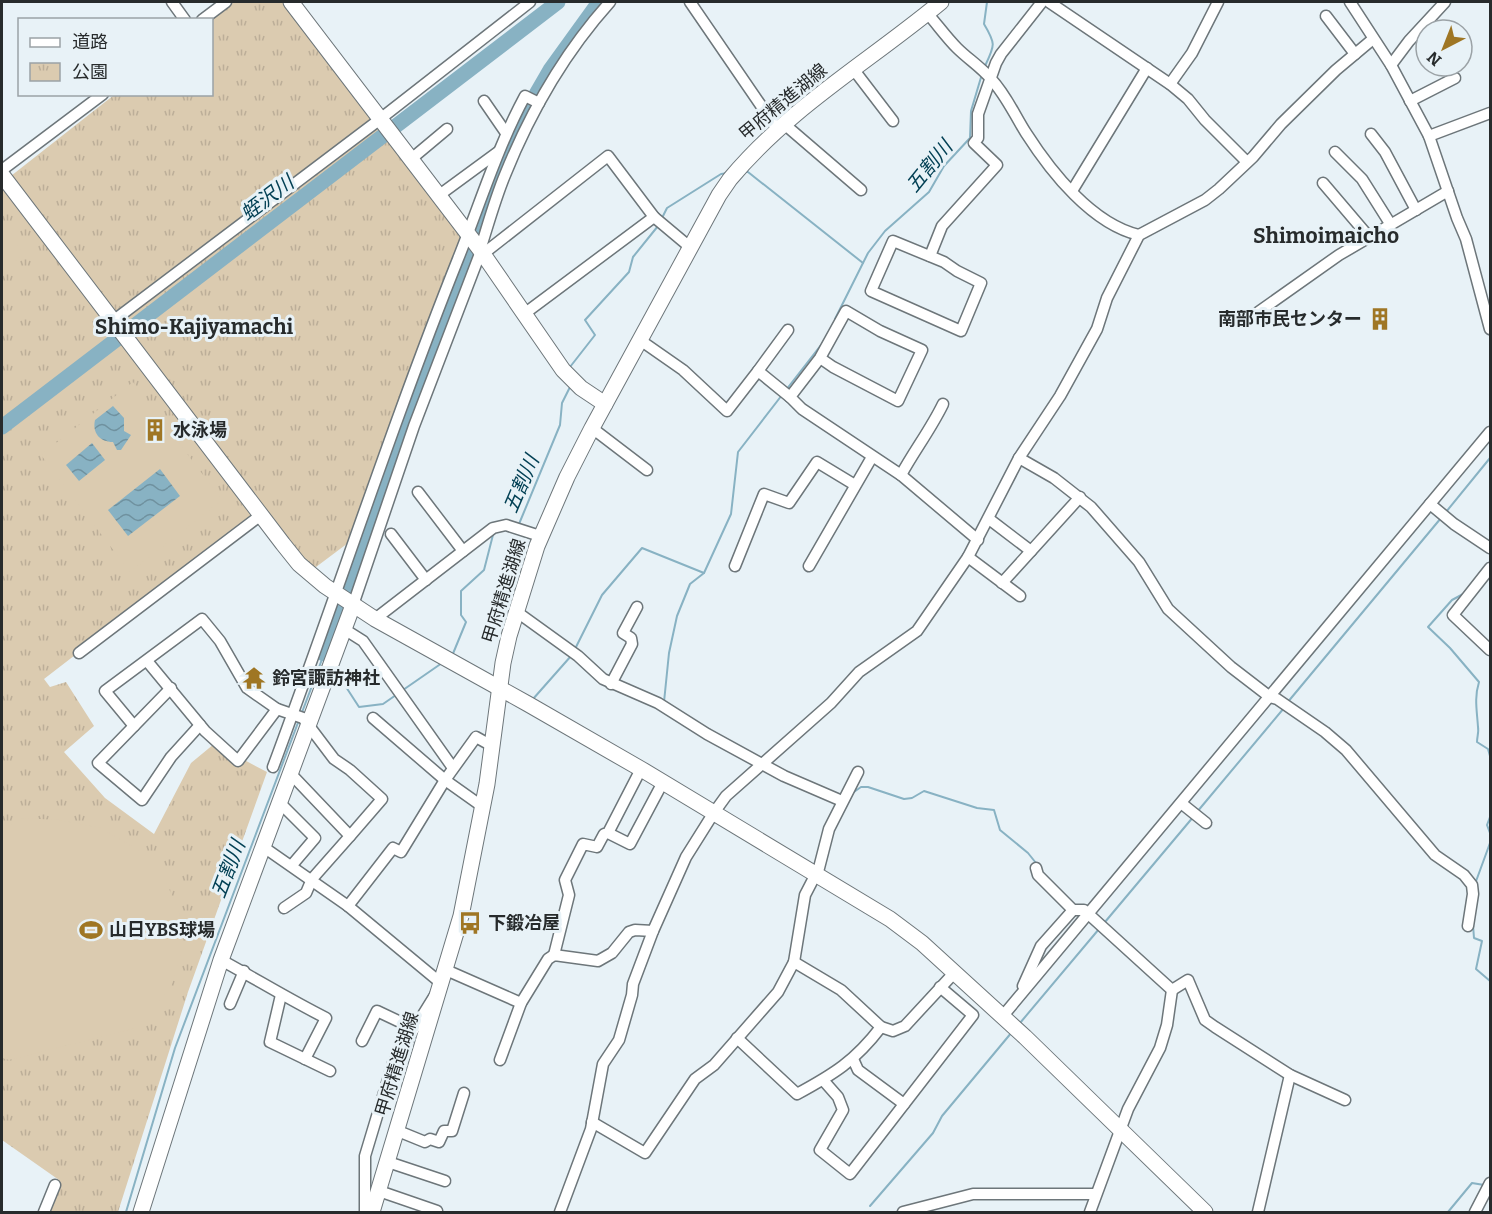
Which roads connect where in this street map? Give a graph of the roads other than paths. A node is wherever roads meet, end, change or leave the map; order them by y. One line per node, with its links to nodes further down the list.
1 (172, 2): 15 (street)
2 (225, 2): 16 (street)
3 (291, 2): 31 (street)
4 (530, 2): 31 (street)
5 (610, 2): 28 (street)
6 (690, 2): 32 (street)
7 (941, 2): 13 (street, 甲府精進湖線)
8 (1042, 2): 22 (street)
9 (1049, 2): 20 (street)
10 (1218, 2): 24 (street)
11 (1350, 2): 17 (street)
12 (1445, 2): 19 (street)
13 (927, 13): 21 (street, 甲府精進湖線); 22 (street)
14 (1326, 16): 18 (street)
15 (184, 18)
16 (205, 18)
17 (1373, 39): 18 (street); 19 (street)
18 (1355, 54): 40 (street)
19 (1391, 65): 27 (street)
20 (1147, 68): 24 (street); 45 (street)
21 (854, 70): 30 (street); 32 (street, 甲府精進湖線)
22 (990, 78): 45 (street); 56 (street)
23 (1455, 78): 27 (street)
24 (1170, 84): 40 (street)
25 (100, 96): 41 (street)
26 (484, 101): 34 (street)
27 (1410, 101): 36 (street)
28 (539, 103): 34 (street); 55 (street)
29 (1491, 113): 36 (street)
30 (893, 121)
31 (381, 122): 39 (street); 59 (street)
32 (780, 126): 44 (street); 54 (street, 甲府精進湖線)
33 (447, 129): 39 (street)
34 (506, 133): 37 (street)
35 (1371, 134): 48 (street)
36 (1429, 136): 46 (street)
37 (498, 152): 47 (street); 51 (street)
38 (1335, 152): 50 (street)
39 (410, 160): 47 (street)
40 (1247, 162): 52 (street)
41 (2, 170)
42 (2, 175): 59 (street)
43 (1323, 183): 53 (street)
44 (861, 190)
45 (1072, 191): 52 (street)
46 (1448, 191): 48 (street); 60 (street)
47 (438, 196): 51 (street)
48 (1416, 210): 50 (street)
49 (655, 218): 54 (street); 55 (street); 57 (street)
50 (1391, 225): 53 (street)
51 (468, 236): 55 (street); 68 (street)
52 (1139, 236): 73 (street)
53 (1369, 237): 58 (street)
54 (691, 248): 62 (street, 甲府精進湖線)
55 (480, 251): 57 (street); 69 (street)
56 (930, 256): 56 (street)
57 (524, 314): 66 (street)
58 (1247, 320)
59 (115, 324): 80 (street)
60 (1491, 329)
61 (788, 330): 64 (street)
62 (640, 340): 64 (street); 66 (street, 甲府精進湖線)
63 (820, 358): 63 (street); 65 (street)
64 (758, 371): 65 (street)
65 (790, 397): 72 (street)
66 (605, 404): 70 (street, 甲府精進湖線)
67 (943, 404): 75 (street)
68 (396, 421): 69 (street); 95 (street)
69 (414, 426): 95 (street)
70 (592, 428): 74 (street); 83 (street, 甲府精進湖線)
71 (1491, 432): 79 (street)
72 (872, 457): 75 (street); 76 (street)
73 (1019, 458): 78 (street); 81 (street)
74 (647, 470)
75 (901, 475): 84 (street)
76 (855, 485): 89 (street); 90 (street)
77 (418, 492): 86 (street)
78 (1080, 497): 87 (street); 106 (street)
79 (1433, 507): 85 (street); 106 (street)
80 (261, 515): 95 (street); 101 (street)
81 (989, 519): 84 (street); 87 (street)
82 (391, 534): 92 (street)
83 (540, 536): 86 (street); 97 (street, 甲府精進湖線)
84 (978, 540): 88 (street)
85 (1491, 548)
86 (463, 551): 92 (street)
87 (1031, 551): 93 (street)
88 (968, 557): 93 (street); 113 (street)
89 (735, 566)
90 (809, 566)
91 (1491, 568): 100 (street)
92 (426, 580): 98 (street)
93 (1002, 583): 94 (street)
94 (1020, 596)
95 (344, 599): 98 (street); 99 (street); 108 (street)
96 (637, 607): 103 (street)
97 (517, 612): 103 (street); 105 (street, 甲府精進湖線)
98 (375, 619): 105 (street)
99 (344, 629): 108 (street); 115 (street)
100 (1490, 649)
101 (79, 653)
102 (147, 661): 104 (street); 107 (street); 111 (street)
103 (611, 684): 113 (street)
104 (171, 688): 110 (street); 111 (street)
105 (500, 688): 112 (street, 甲府精進湖線); 116 (street)
106 (1274, 698): 123 (street); 138 (street)
107 (277, 709): 108 (street); 110 (street)
108 (300, 718): 114 (street); 118 (street); 128 (street)
109 (373, 718): 119 (street)
110 (200, 725): 111 (street)
111 (134, 726)
112 (492, 746): 115 (street); 124 (street, 甲府精進湖線)
113 (762, 764): 121 (street); 125 (street)
114 (273, 767)
115 (453, 768): 119 (street)
116 (641, 769): 120 (street); 127 (street)
117 (858, 772): 121 (street)
118 (290, 773): 122 (street); 128 (street)
119 (445, 780): 124 (street); 134 (street)
120 (663, 782): 125 (street); 127 (street)
121 (842, 801): 132 (street)
122 (279, 802): 129 (street); 130 (street)
123 (1184, 805): 126 (street); 137 (street)
124 (483, 807): 145 (street, 甲府精進湖線)
125 (713, 814): 132 (street); 139 (street)
126 (1206, 824)
127 (608, 833): 140 (street)
128 (350, 836): 133 (street)
129 (262, 846): 130 (street); 141 (street)
130 (292, 865): 133 (street)
131 (1036, 868): 136 (street)
132 (816, 874): 142 (street); 144 (street)
133 (312, 879): 134 (street); 135 (street)
134 (348, 906): 145 (street)
135 (284, 908)
136 (1073, 910): 137 (street); 149 (street)
137 (1092, 916): 147 (street); 149 (street)
138 (1468, 926)
139 (652, 931): 140 (street); 166 (street)
140 (554, 956): 150 (street)
141 (221, 960): 143 (street); 177 (street)
142 (794, 962): 153 (street); 155 (street)
143 (244, 971): 148 (street); 151 (street)
144 (955, 972): 146 (street); 152 (street)
145 (444, 977): 150 (street); 154 (street); 168 (street, 甲府精進湖線)
146 (940, 987): 153 (street); 165 (street)
147 (1172, 990): 161 (street); 167 (street)
148 (281, 995): 157 (street); 157 (street)
149 (1017, 1000): 152 (street)
150 (521, 1003): 159 (street)
151 (230, 1004)
152 (1006, 1021): 167 (street)
153 (881, 1027): 158 (street)
154 (413, 1028): 156 (street); 178 (street)
155 (736, 1038): 162 (street); 166 (street)
156 (362, 1041)
157 (305, 1059): 160 (street)
158 (853, 1059): 162 (street); 165 (street)
159 (500, 1060)
160 (330, 1071)
161 (1290, 1075): 164 (street); 184 (street)
162 (823, 1080): 165 (street)
163 (464, 1092): 168 (street)
164 (1345, 1100)
165 (904, 1104)
166 (592, 1122): 180 (street)
167 (1122, 1130): 174 (street); 183 (street)
168 (398, 1131): 169 (street, 甲府精進湖線)
169 (388, 1162): 170 (street); 173 (street, 甲府精進湖線)
170 (446, 1181)
171 (1491, 1183): 185 (street)
172 (55, 1185): 176 (street)
173 (379, 1191): 175 (street); 179 (street, 甲府精進湖線)
174 (1096, 1194): 181 (street); 182 (street)
175 (437, 1211)
176 (44, 1212)
177 (141, 1212)
178 (365, 1212)
179 (372, 1212)
180 (560, 1212)
181 (903, 1212)
182 (1090, 1212)
183 (1205, 1212)
184 (1258, 1212)
185 (1475, 1212)

